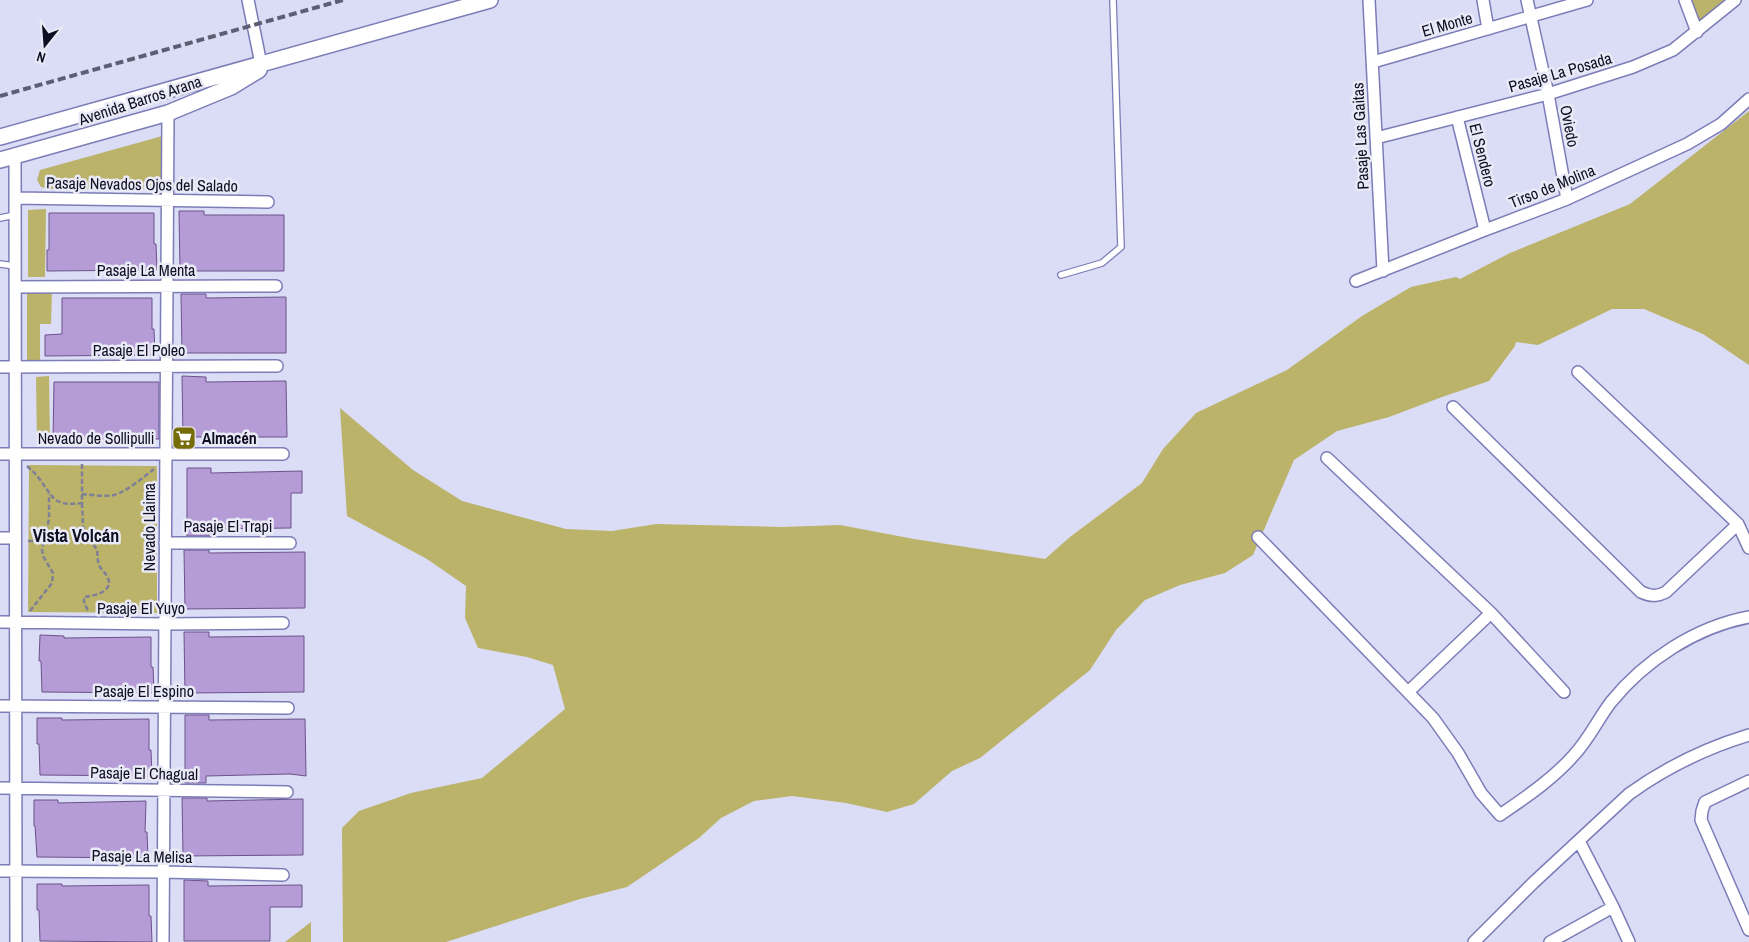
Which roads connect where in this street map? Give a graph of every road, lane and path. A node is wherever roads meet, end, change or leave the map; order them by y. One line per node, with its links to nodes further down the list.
1 (248, 0): 15 (street)
2 (490, 0): 13 (main road, Avenida Barros Arana)
3 (1113, 0): 37 (lane)
4 (1370, 0): 14 (street, Pasaje Las Gaitas)
5 (1484, 0): 11 (street)
6 (1527, 0): 10 (street, Oviedo)
7 (1588, 0): 10 (street, El Monte)
8 (1685, 0): 12 (street)
9 (1735, 0): 12 (street, Pasaje La Posada)
10 (1531, 16): 11 (street, El Monte); 17 (street, Oviedo)
11 (1488, 29): 14 (street, El Monte)
12 (1697, 32): 17 (street, Pasaje La Posada)
13 (285, 57): 15 (main road, Avenida Barros Arana); 19 (main road, Avenida Barros Arana)
14 (1373, 62): 23 (street, Pasaje Las Gaitas)
15 (261, 64): 16 (main road, Avenida Barros Arana)
16 (183, 86): 19 (main road); 21 (main road, Avenida Barros Arana)
17 (1548, 94): 20 (street, Pasaje La Posada); 28 (street, Oviedo)
18 (1749, 99): 28 (street, Tirso de Molina)
19 (168, 112): 25 (main road, Avenida Barros Arana); 29 (street, Nevado Llaima)
20 (1457, 117): 23 (street, Pasaje La Posada); 33 (street, El Sendero)
21 (29, 129): 22 (main road, Avenida Barros Arana); 25 (main road)
22 (0, 137)
23 (1376, 138): 36 (street, Pasaje Las Gaitas)
24 (0, 144): 25 (main road)
25 (15, 157): 26 (main road, Avenida Barros Arana); 27 (street)
26 (0, 160)
27 (15, 198): 29 (street, Pasaje Nevados Ojos del Salado); 31 (street)
28 (1567, 199): 33 (street, Tirso de Molina)
29 (168, 202): 30 (street, Pasaje Nevados Ojos del Salado); 39 (street, Nevado Llaima)
30 (268, 202)
31 (15, 216): 32 (lane); 35 (street)
32 (0, 218)
33 (1485, 230): 36 (street, Tirso de Molina)
34 (0, 264): 35 (lane)
35 (15, 266): 41 (street)
36 (1383, 271): 38 (street, Tirso de Molina)
37 (1062, 275)
38 (1356, 281)
39 (167, 286): 40 (street, Pasaje La Menta); 41 (street, Pasaje La Menta); 42 (street, Nevado Llaima)
40 (276, 286)
41 (15, 287): 45 (street)
42 (166, 366): 43 (street, Pasaje El Poleo); 45 (street, Pasaje El Poleo); 51 (street, Nevado Llaima)
43 (277, 366)
44 (0, 367): 45 (street, Pasaje El Poleo)
45 (15, 367): 49 (street)
46 (1578, 372): 57 (street)
47 (1453, 407): 57 (street)
48 (0, 454): 49 (street, Nevado de Sollipulli)
49 (15, 454): 50 (street, Nevado de Sollipulli); 54 (path); 60 (street)
50 (82, 454): 51 (street, Nevado de Sollipulli); 55 (path)
51 (166, 454): 52 (street, Nevado de Sollipulli); 55 (path); 61 (street, Nevado Llaima)
52 (283, 454)
53 (1327, 458): 64 (street)
54 (49, 494): 56 (path); 67 (path)
55 (82, 494): 56 (path)
56 (82, 503): 69 (path)
57 (1738, 524): 63 (street)
58 (1258, 537): 71 (street)
59 (0, 538): 60 (street)
60 (15, 538): 67 (street)
61 (165, 543): 62 (street, Pasaje El Trapi); 70 (street, Nevado Llaima)
62 (290, 543)
63 (1749, 548)
64 (1491, 613): 71 (street); 72 (street)
65 (1749, 617): 71 (street)
66 (0, 622): 67 (street, Pasaje El Yuyo)
67 (15, 623): 69 (street, Pasaje El Yuyo); 74 (street)
68 (283, 623): 70 (street, Pasaje El Yuyo)
69 (93, 624): 70 (street, Pasaje El Yuyo)
70 (165, 624): 75 (street, Nevado Llaima)
71 (1408, 692)
72 (1564, 692)
73 (0, 706): 74 (street, Pasaje El Espino)
74 (16, 706): 75 (street, Pasaje El Espino); 80 (street)
75 (164, 707): 76 (street, Pasaje El Espino); 81 (street, Nevado Llaima)
76 (288, 708)
77 (1749, 735): 83 (street)
78 (1749, 781): 89 (street)
79 (0, 788): 80 (street, Pasaje El Chagual)
80 (16, 788): 81 (street, Pasaje El Chagual); 85 (street)
81 (164, 789): 82 (street, Pasaje El Chagual); 86 (street, Nevado Llaima)
82 (287, 792)
83 (1579, 842): 88 (street); 92 (street)
84 (0, 871): 85 (street, Pasaje La Melisa)
85 (16, 871): 86 (street, Pasaje La Melisa); 90 (street)
86 (163, 872): 87 (street, Pasaje La Melisa); 91 (street, Nevado Llaima)
87 (283, 875)
88 (1613, 906): 93 (street); 94 (street)
89 (1749, 930)
90 (16, 942)
91 (163, 942)
92 (1474, 942)
93 (1550, 942)
94 (1629, 942)

